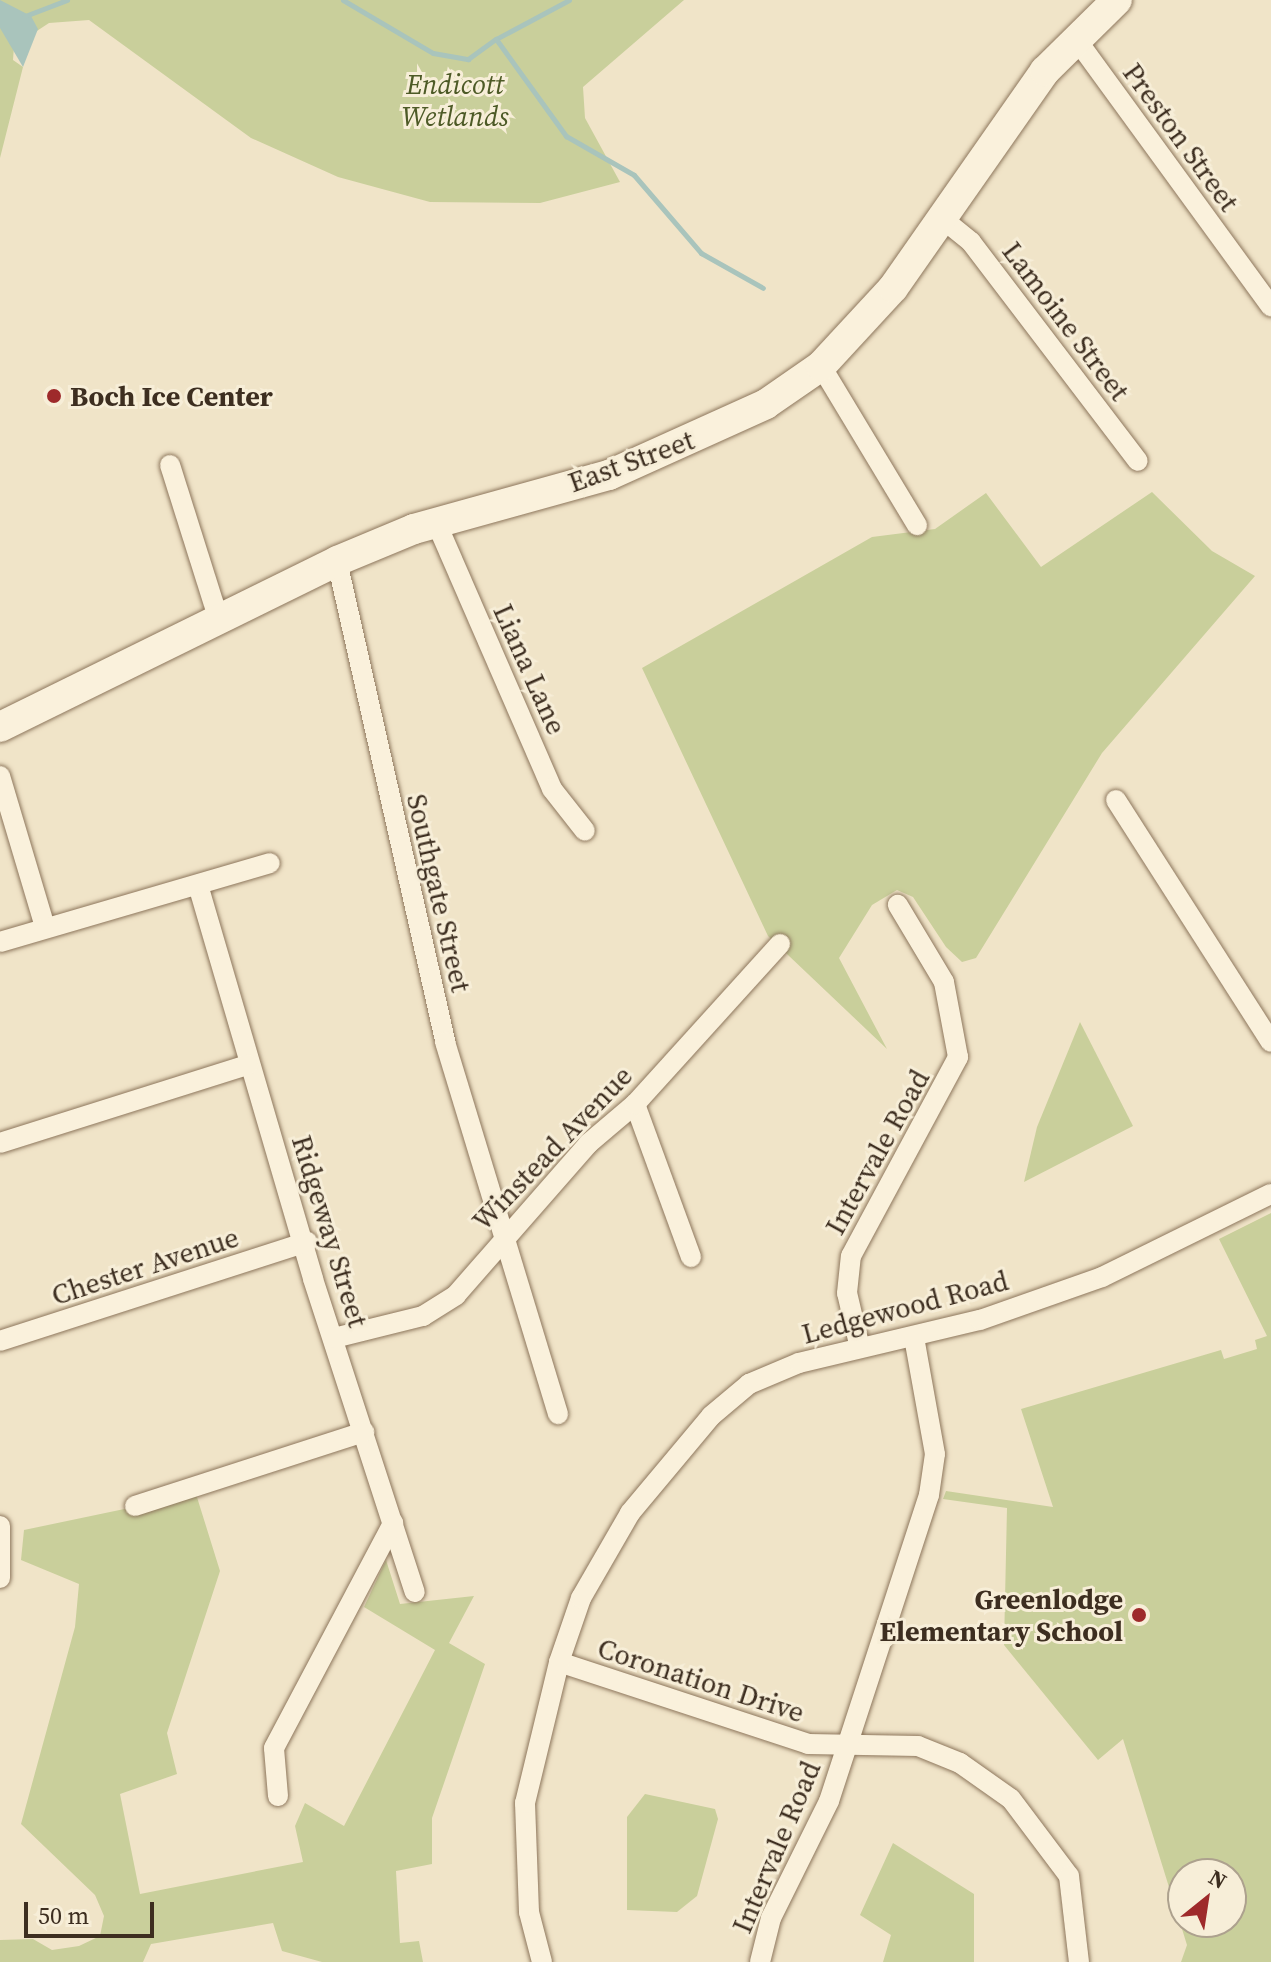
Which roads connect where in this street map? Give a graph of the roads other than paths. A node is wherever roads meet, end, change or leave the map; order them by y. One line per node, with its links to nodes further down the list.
1 (1117, 0): 2 (main road, East Street)
2 (1076, 39): 3 (main road, East Street); 4 (street, Preston Street)
3 (944, 220): 5 (main road, East Street); 6 (street, Lamoine Street)
4 (1271, 306)
5 (821, 366): 8 (main road, East Street); 9 (street)
6 (1138, 461)
7 (170, 465): 11 (street)
8 (436, 522): 10 (main road, East Street); 15 (street, Liana Lane)
9 (917, 525)
10 (337, 561): 11 (main road, East Street); 27 (street, Southgate Street)
11 (219, 620): 12 (main road, East Street)
12 (0, 727)
13 (0, 776): 19 (street)
14 (1116, 800): 22 (street)
15 (585, 831)
16 (270, 863): 17 (street)
17 (198, 885): 19 (street); 23 (street, Ridgeway Street)
18 (898, 905): 33 (street, Intervale Road)
19 (45, 927): 20 (street)
20 (0, 942)
21 (780, 944): 24 (street, Winstead Avenue)
22 (1271, 1042)
23 (248, 1065): 25 (street); 28 (street, Ridgeway Street)
24 (635, 1104): 27 (street, Winstead Avenue); 29 (street)
25 (0, 1143)
26 (1271, 1194): 30 (street, Ledgewood Road)
27 (506, 1234): 31 (street, Winstead Avenue); 34 (street, Southgate Street)
28 (307, 1242): 31 (street, Ridgeway Street); 32 (street, Chester Avenue)
29 (691, 1257)
30 (914, 1337): 33 (street, Ledgewood Road); 42 (street, Intervale Road)
31 (334, 1338): 35 (street, Ridgeway Street)
32 (0, 1341)
33 (859, 1344): 41 (street, Ledgewood Road)
34 (558, 1414)
35 (364, 1432): 36 (street); 37 (street, Ridgeway Street)
36 (135, 1506)
37 (393, 1523): 40 (street, Ridgeway Street); 43 (street)
38 (0, 1526): 39 (street)
39 (0, 1578)
40 (415, 1592)
41 (559, 1662): 42 (street, Coronation Drive); 44 (street, Ledgewood Road)
42 (847, 1745): 45 (street, Intervale Road); 46 (street, Coronation Drive)
43 (278, 1796)
44 (542, 1962)
45 (760, 1962)
46 (1079, 1962)

